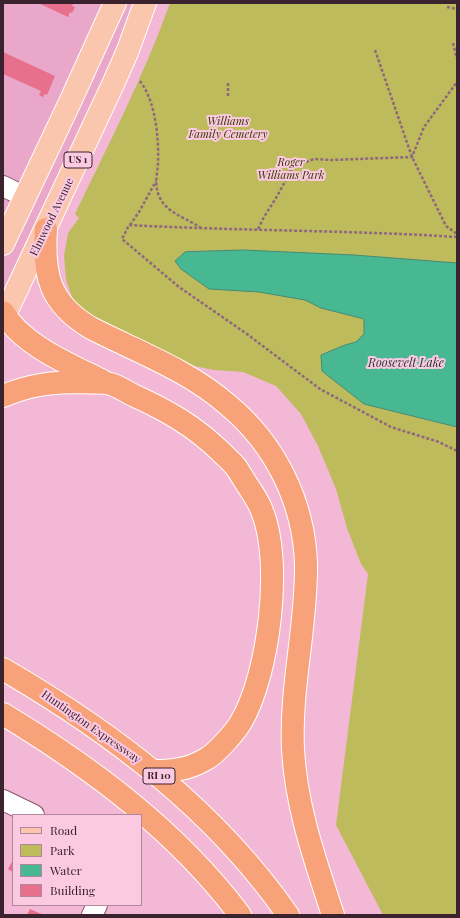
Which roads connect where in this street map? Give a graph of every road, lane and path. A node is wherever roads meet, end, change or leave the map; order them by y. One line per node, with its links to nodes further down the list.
1 (115, 3): 15 (main road, US 1)
2 (145, 3): 17 (main road, Elmwood Avenue / US 1)
3 (447, 6): 4 (path)
4 (457, 9)
5 (452, 43): 7 (path)
6 (375, 50): 12 (path)
7 (457, 59)
8 (140, 81): 13 (path)
9 (457, 82): 12 (path)
10 (228, 83): 11 (path)
11 (228, 96)
12 (412, 157): 19 (path); 20 (path)
13 (156, 180): 16 (path); 18 (path)
14 (3, 186): 15 (street)
15 (25, 197): 22 (main road, US 1)
16 (129, 225): 18 (path); 26 (path)
17 (46, 228): 23 (main road, Elmwood Avenue / US 1); 36 (highway)
18 (202, 229): 19 (path)
19 (258, 229): 21 (path)
20 (457, 234)
21 (457, 237)
22 (3, 244)
23 (4, 315): 24 (highway)
24 (107, 383): 25 (highway); 29 (highway)
25 (3, 396)
26 (457, 451)
27 (3, 670): 29 (highway, Huntington Expressway / RI 10)
28 (3, 714): 34 (highway)
29 (154, 771): 35 (highway, Huntington Expressway / RI 10)
30 (3, 800): 31 (street)
31 (32, 814)
32 (96, 906): 33 (street)
33 (92, 915)
34 (240, 915)
35 (288, 915)
36 (333, 915)

